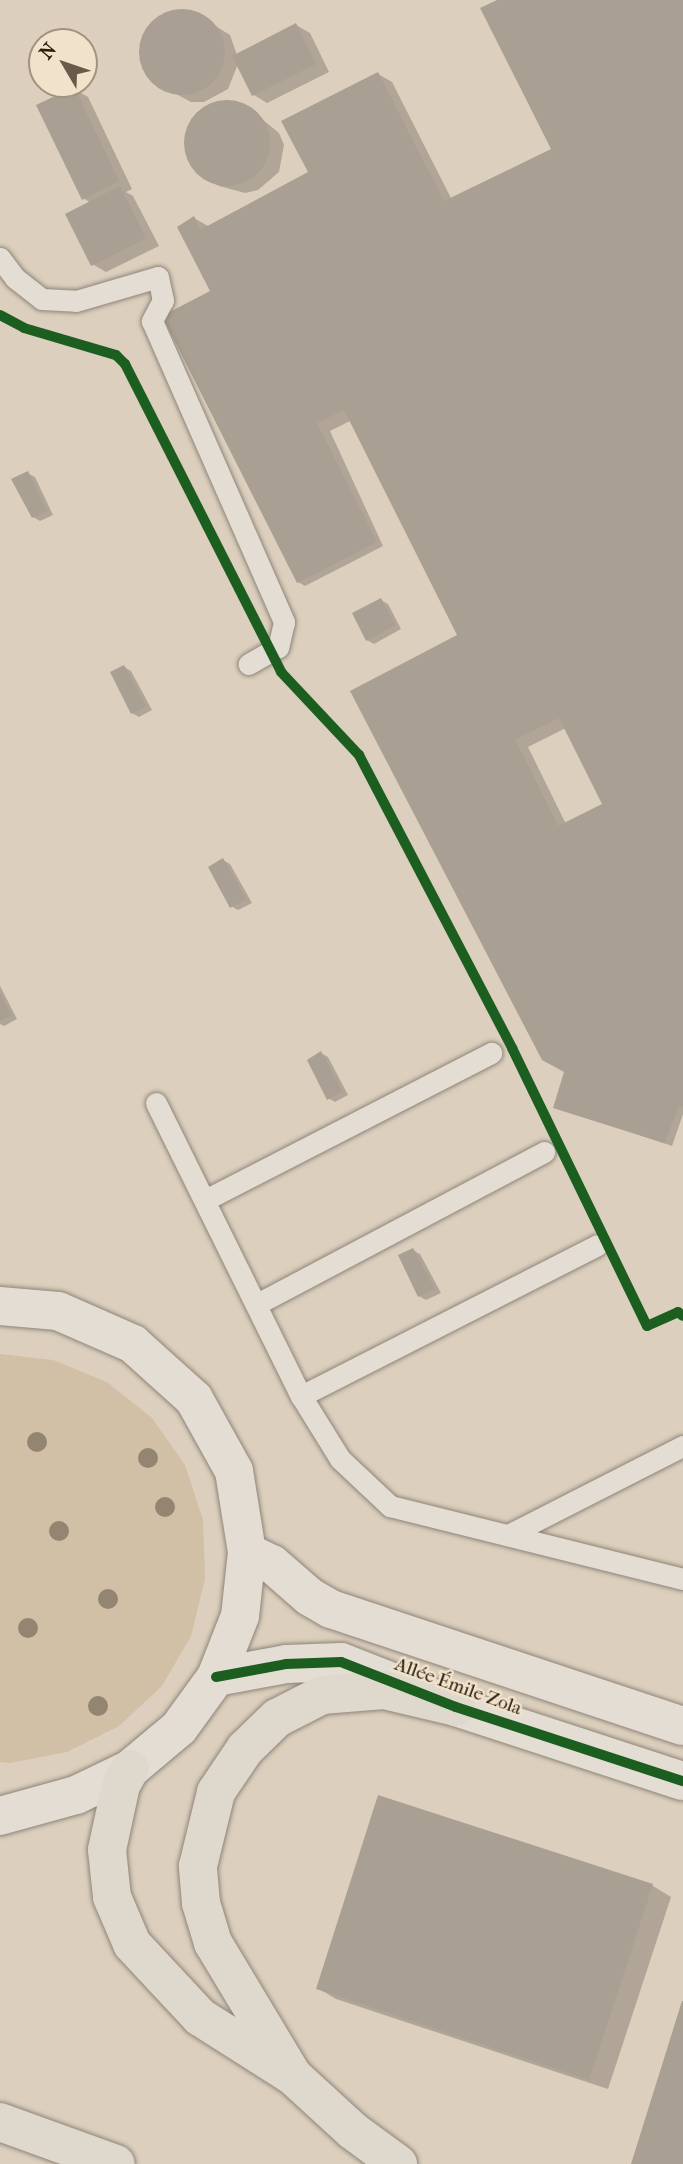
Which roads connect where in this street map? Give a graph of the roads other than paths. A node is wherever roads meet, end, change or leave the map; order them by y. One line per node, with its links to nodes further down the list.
1 (0, 258): 2 (lane)
2 (248, 664)
3 (492, 1053): 6 (lane)
4 (156, 1103): 6 (lane)
5 (544, 1152): 8 (lane)
6 (205, 1200): 8 (lane)
7 (597, 1245): 10 (lane)
8 (257, 1304): 10 (lane)
9 (0, 1306): 13 (street)
10 (301, 1396): 12 (lane)
11 (683, 1446): 12 (lane)
12 (508, 1535): 14 (lane)
13 (247, 1552): 15 (street); 17 (street, Allée Émile Zola)
14 (683, 1578)
15 (216, 1676): 16 (street, Allée Émile Zola); 18 (street)
16 (456, 1707): 19 (street, Allée Émile Zola); 21 (highway)
17 (683, 1726)
18 (130, 1769): 20 (street); 21 (highway)
19 (683, 1782)
20 (6, 1810)
21 (293, 2076): 24 (highway)
22 (0, 2122): 23 (highway)
23 (116, 2164)
24 (398, 2164)

